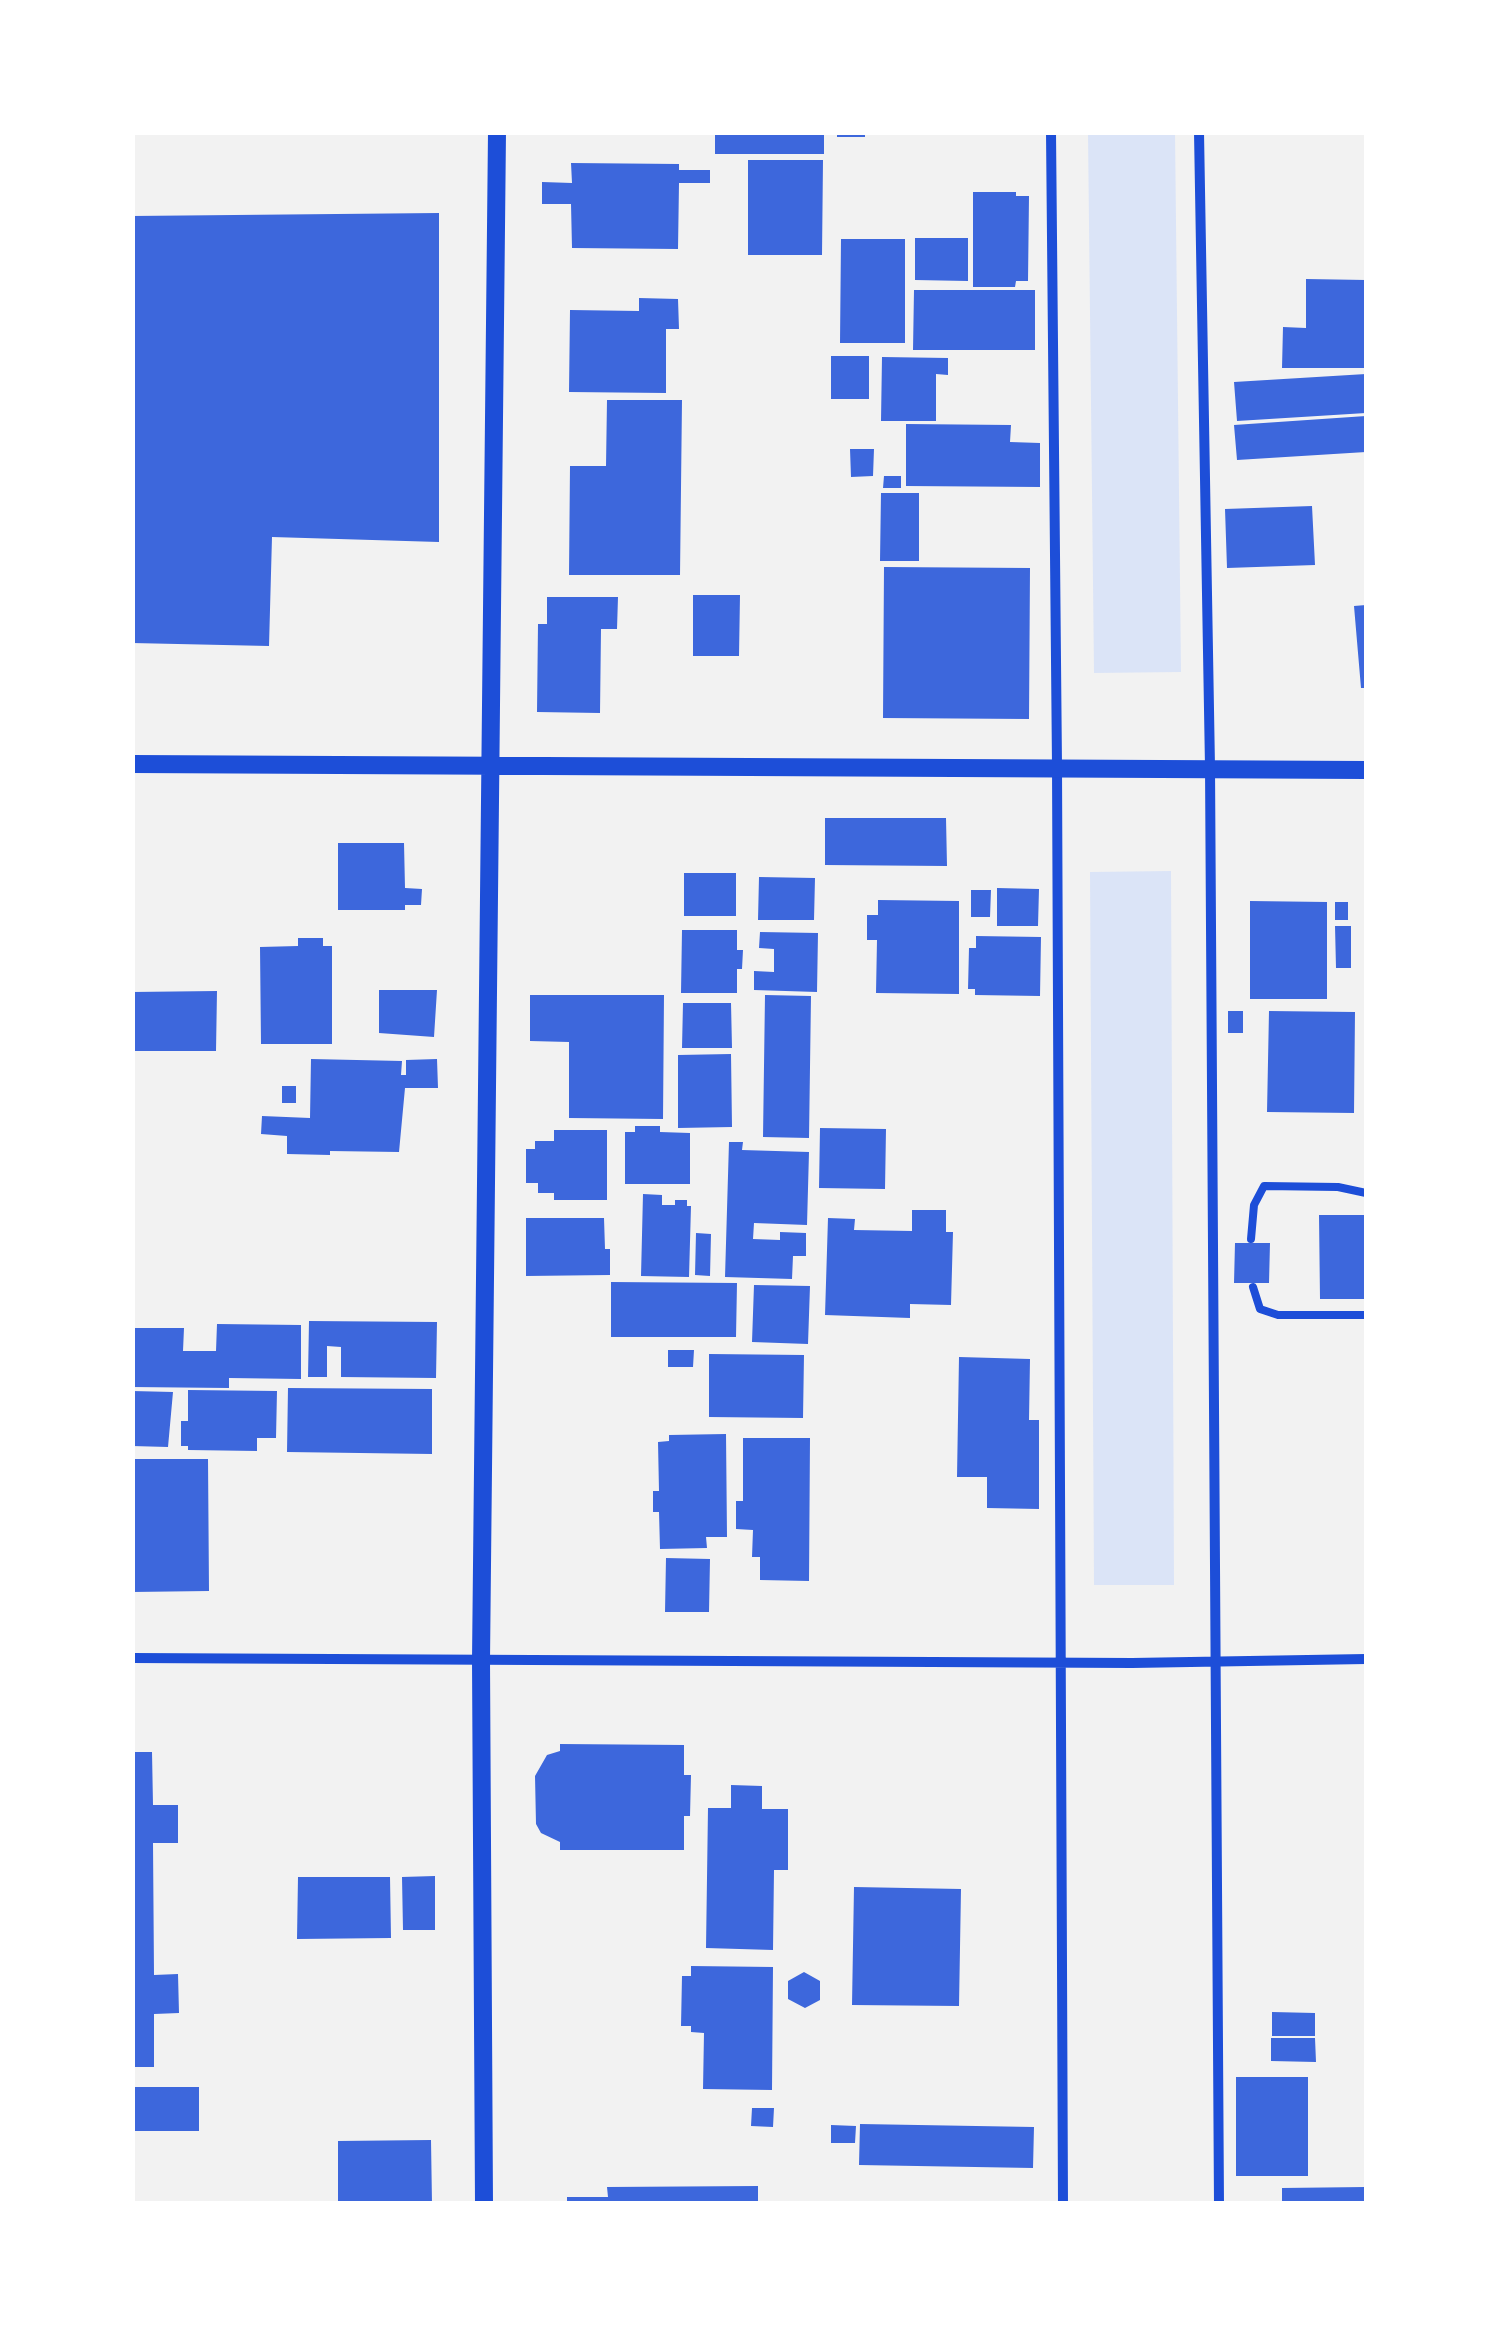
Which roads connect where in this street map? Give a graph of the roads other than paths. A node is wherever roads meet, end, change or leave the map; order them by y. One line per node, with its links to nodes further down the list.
1 (497, 132): 6 (street)
2 (1051, 132): 5 (street)
3 (1199, 132): 7 (street)
4 (132, 764): 6 (street)
5 (1058, 766): 6 (street); 7 (street); 17 (street)
6 (492, 767): 15 (street)
7 (1210, 767): 8 (street); 16 (street)
8 (1366, 770)
9 (1366, 1192): 10 (lane)
10 (1251, 1239)
11 (1252, 1287): 12 (lane)
12 (1366, 1315)
13 (132, 1658): 15 (street)
14 (1366, 1659): 16 (street)
15 (480, 1660): 17 (street); 18 (street)
16 (1216, 1661): 17 (street); 20 (street)
17 (1060, 1662): 19 (street)
18 (484, 2204)
19 (1063, 2204)
20 (1219, 2204)

